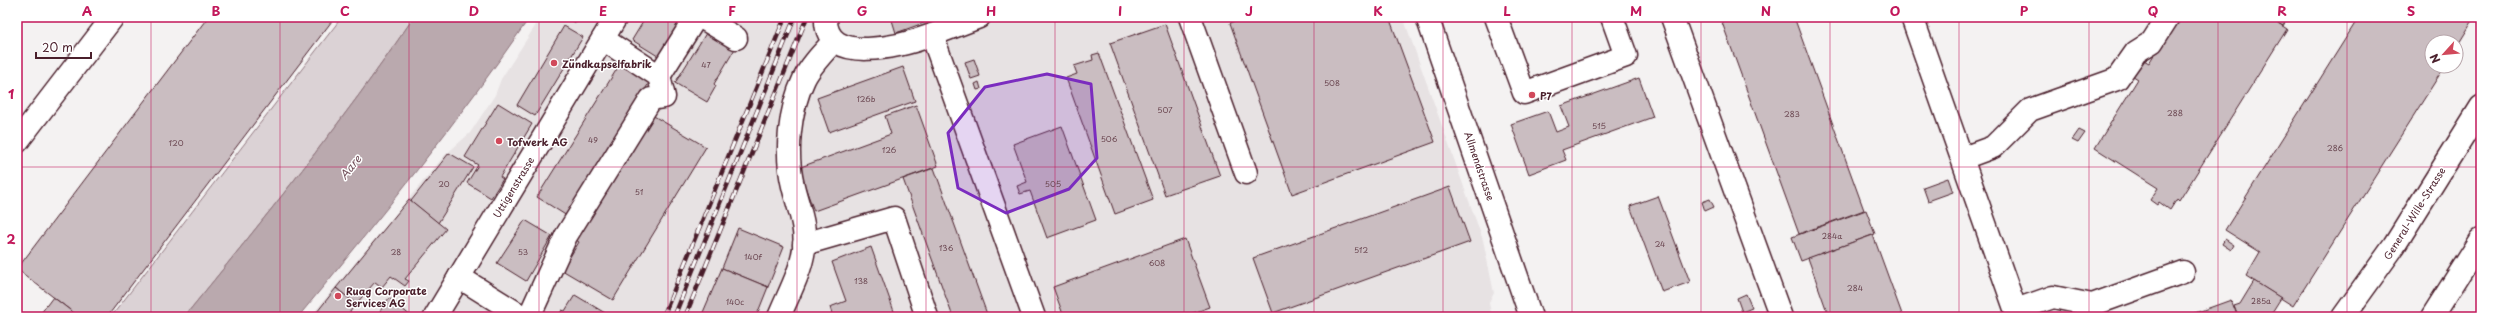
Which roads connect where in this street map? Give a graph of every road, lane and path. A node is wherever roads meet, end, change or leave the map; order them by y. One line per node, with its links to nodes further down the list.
1 (114, 17): 20 (main road)
2 (616, 17): 16 (main road, Uttigenstrasse)
3 (696, 17): 18 (main road)
4 (701, 17): 15 (main road)
5 (826, 17): 17 (main road)
6 (979, 17): 14 (main road)
7 (1190, 17): 22 (main road)
8 (1427, 17): 34 (main road, Allmendstrasse)
9 (1496, 17): 10 (main road)
10 (1612, 17)
11 (1672, 17): 35 (main road)
12 (1912, 17): 21 (main road)
13 (2168, 17): 21 (main road)
14 (932, 35): 17 (main road); 33 (main road)
15 (736, 38)
16 (603, 39): 18 (main road); 26 (main road, Uttigenstrasse)
17 (834, 42): 24 (main road)
18 (659, 76): 30 (main road)
19 (2481, 107): 36 (main road, General-Wille-Strasse)
20 (17, 142)
21 (1963, 158): 27 (main road)
22 (1246, 173)
23 (2481, 240): 37 (main road)
24 (804, 244): 31 (main road); 32 (main road)
25 (2184, 272): 27 (main road)
26 (459, 277): 28 (main road, Uttigenstrasse); 29 (main road)
27 (2017, 313)
28 (435, 317)
29 (523, 317)
30 (529, 317)
31 (779, 317)
32 (927, 317)
33 (1034, 317)
34 (1531, 317)
35 (1781, 317)
36 (2342, 317)
37 (2432, 317)

